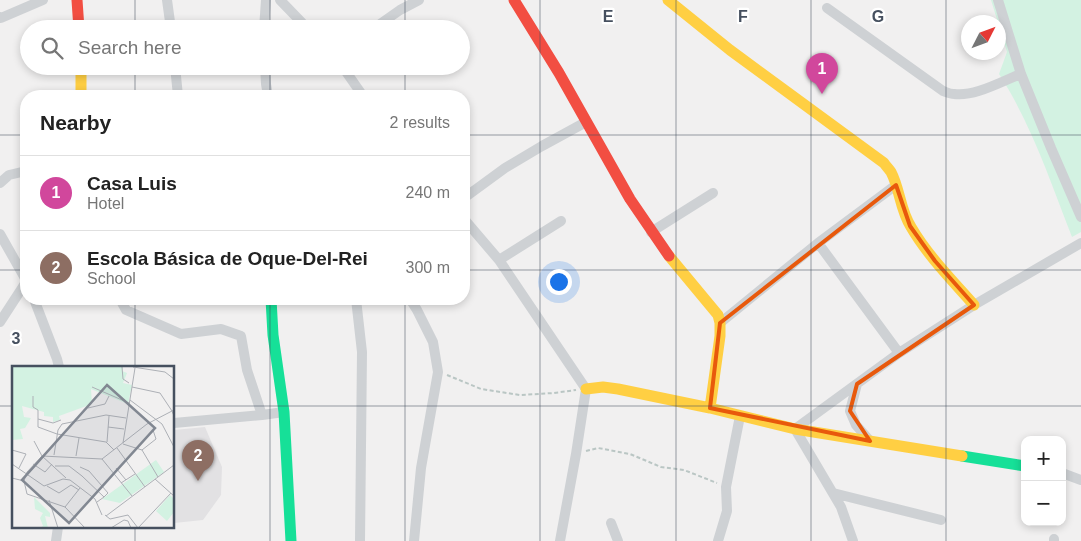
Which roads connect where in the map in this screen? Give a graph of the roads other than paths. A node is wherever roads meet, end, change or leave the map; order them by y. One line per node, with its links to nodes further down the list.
1 (43, 0): 10 (street)
2 (77, 0): 13 (street)
3 (167, 0): 14 (street)
4 (266, 0): 15 (street)
5 (281, 0): 16 (street)
6 (419, 0): 17 (street)
7 (514, 0): 27 (street)
8 (668, 0): 30 (street)
9 (998, 0): 18 (street)
10 (28, 3): 12 (street)
11 (827, 8): 18 (street)
12 (0, 18)
13 (78, 20)
14 (169, 20)
15 (265, 20)
16 (300, 20)
17 (386, 20)
18 (1021, 74): 33 (street)
19 (81, 75): 23 (street)
20 (176, 75): 24 (street)
21 (266, 75): 25 (street)
22 (348, 75): 26 (street)
23 (81, 90)
24 (177, 90)
25 (267, 90)
26 (359, 90)
27 (586, 122): 32 (street); 36 (street)
28 (20, 172): 29 (street)
29 (0, 183)
30 (896, 185): 38 (street); 48 (street)
31 (714, 193): 36 (street)
32 (470, 194)
33 (1081, 217)
34 (561, 221): 40 (street)
35 (470, 226): 40 (street)
36 (651, 232): 50 (street)
37 (0, 234): 41 (street)
38 (818, 243): 50 (street); 51 (street)
39 (1081, 243): 48 (street)
40 (498, 260): 54 (street)
41 (20, 270)
42 (20, 290): 49 (street)
43 (36, 305): 52 (street)
44 (123, 305): 57 (street)
45 (271, 305): 56 (street)
46 (357, 305): 71 (street)
47 (414, 305): 72 (street)
48 (974, 305): 51 (street)
49 (0, 322)
50 (720, 323): 55 (street)
51 (899, 353): 53 (street)
52 (59, 366)
53 (857, 384): 60 (street); 61 (street)
54 (586, 389): 55 (street); 73 (street)
55 (710, 408): 58 (street)
56 (284, 412): 57 (street); 70 (street)
57 (262, 415): 59 (street)
58 (740, 416): 60 (street); 75 (street)
59 (175, 423)
60 (795, 428): 61 (street); 65 (street)
61 (870, 441): 62 (street)
62 (1021, 465)
63 (1066, 474): 64 (street)
64 (1081, 480)
65 (833, 493): 66 (street); 76 (street)
66 (941, 520)
67 (611, 523): 74 (street)
68 (58, 528): 69 (street)
69 (56, 541)
70 (291, 541)
71 (360, 541)
72 (414, 541)
73 (560, 541)
74 (618, 541)
75 (718, 541)
76 (853, 541)

